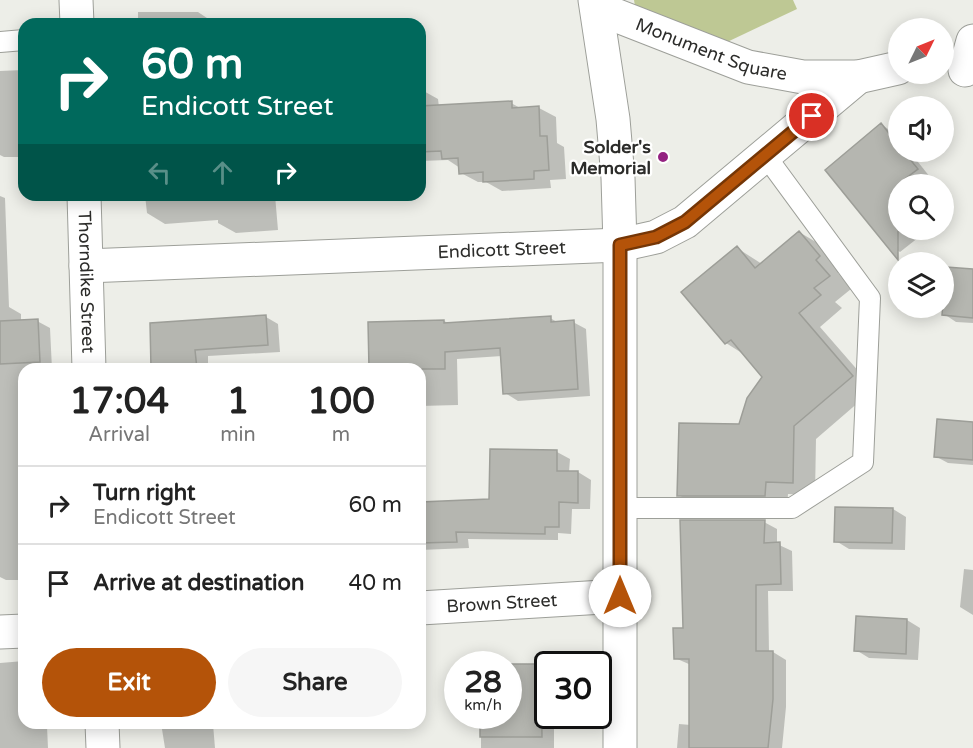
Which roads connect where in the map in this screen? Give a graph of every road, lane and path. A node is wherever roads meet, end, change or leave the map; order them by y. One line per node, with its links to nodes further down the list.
1 (76, 0): 3 (street)
2 (596, 4): 7 (street, Monument Square); 10 (street)
3 (77, 18)
4 (18, 40): 5 (lane)
5 (0, 42)
6 (888, 70): 7 (street, Monument Square)
7 (858, 77): 8 (street, Endicott Street)
8 (765, 155): 10 (street, Endicott Street); 13 (lane)
9 (84, 201): 11 (street, Thorndike Street)
10 (620, 245): 11 (street, Endicott Street); 13 (street)
11 (86, 266): 12 (street, Thorndike Street)
12 (89, 363)
13 (620, 508): 14 (street)
14 (620, 596): 15 (street, Brown Street); 20 (street)
15 (426, 608)
16 (18, 631): 17 (street)
17 (0, 632)
18 (102, 729): 19 (street)
19 (104, 748)
20 (620, 748)

